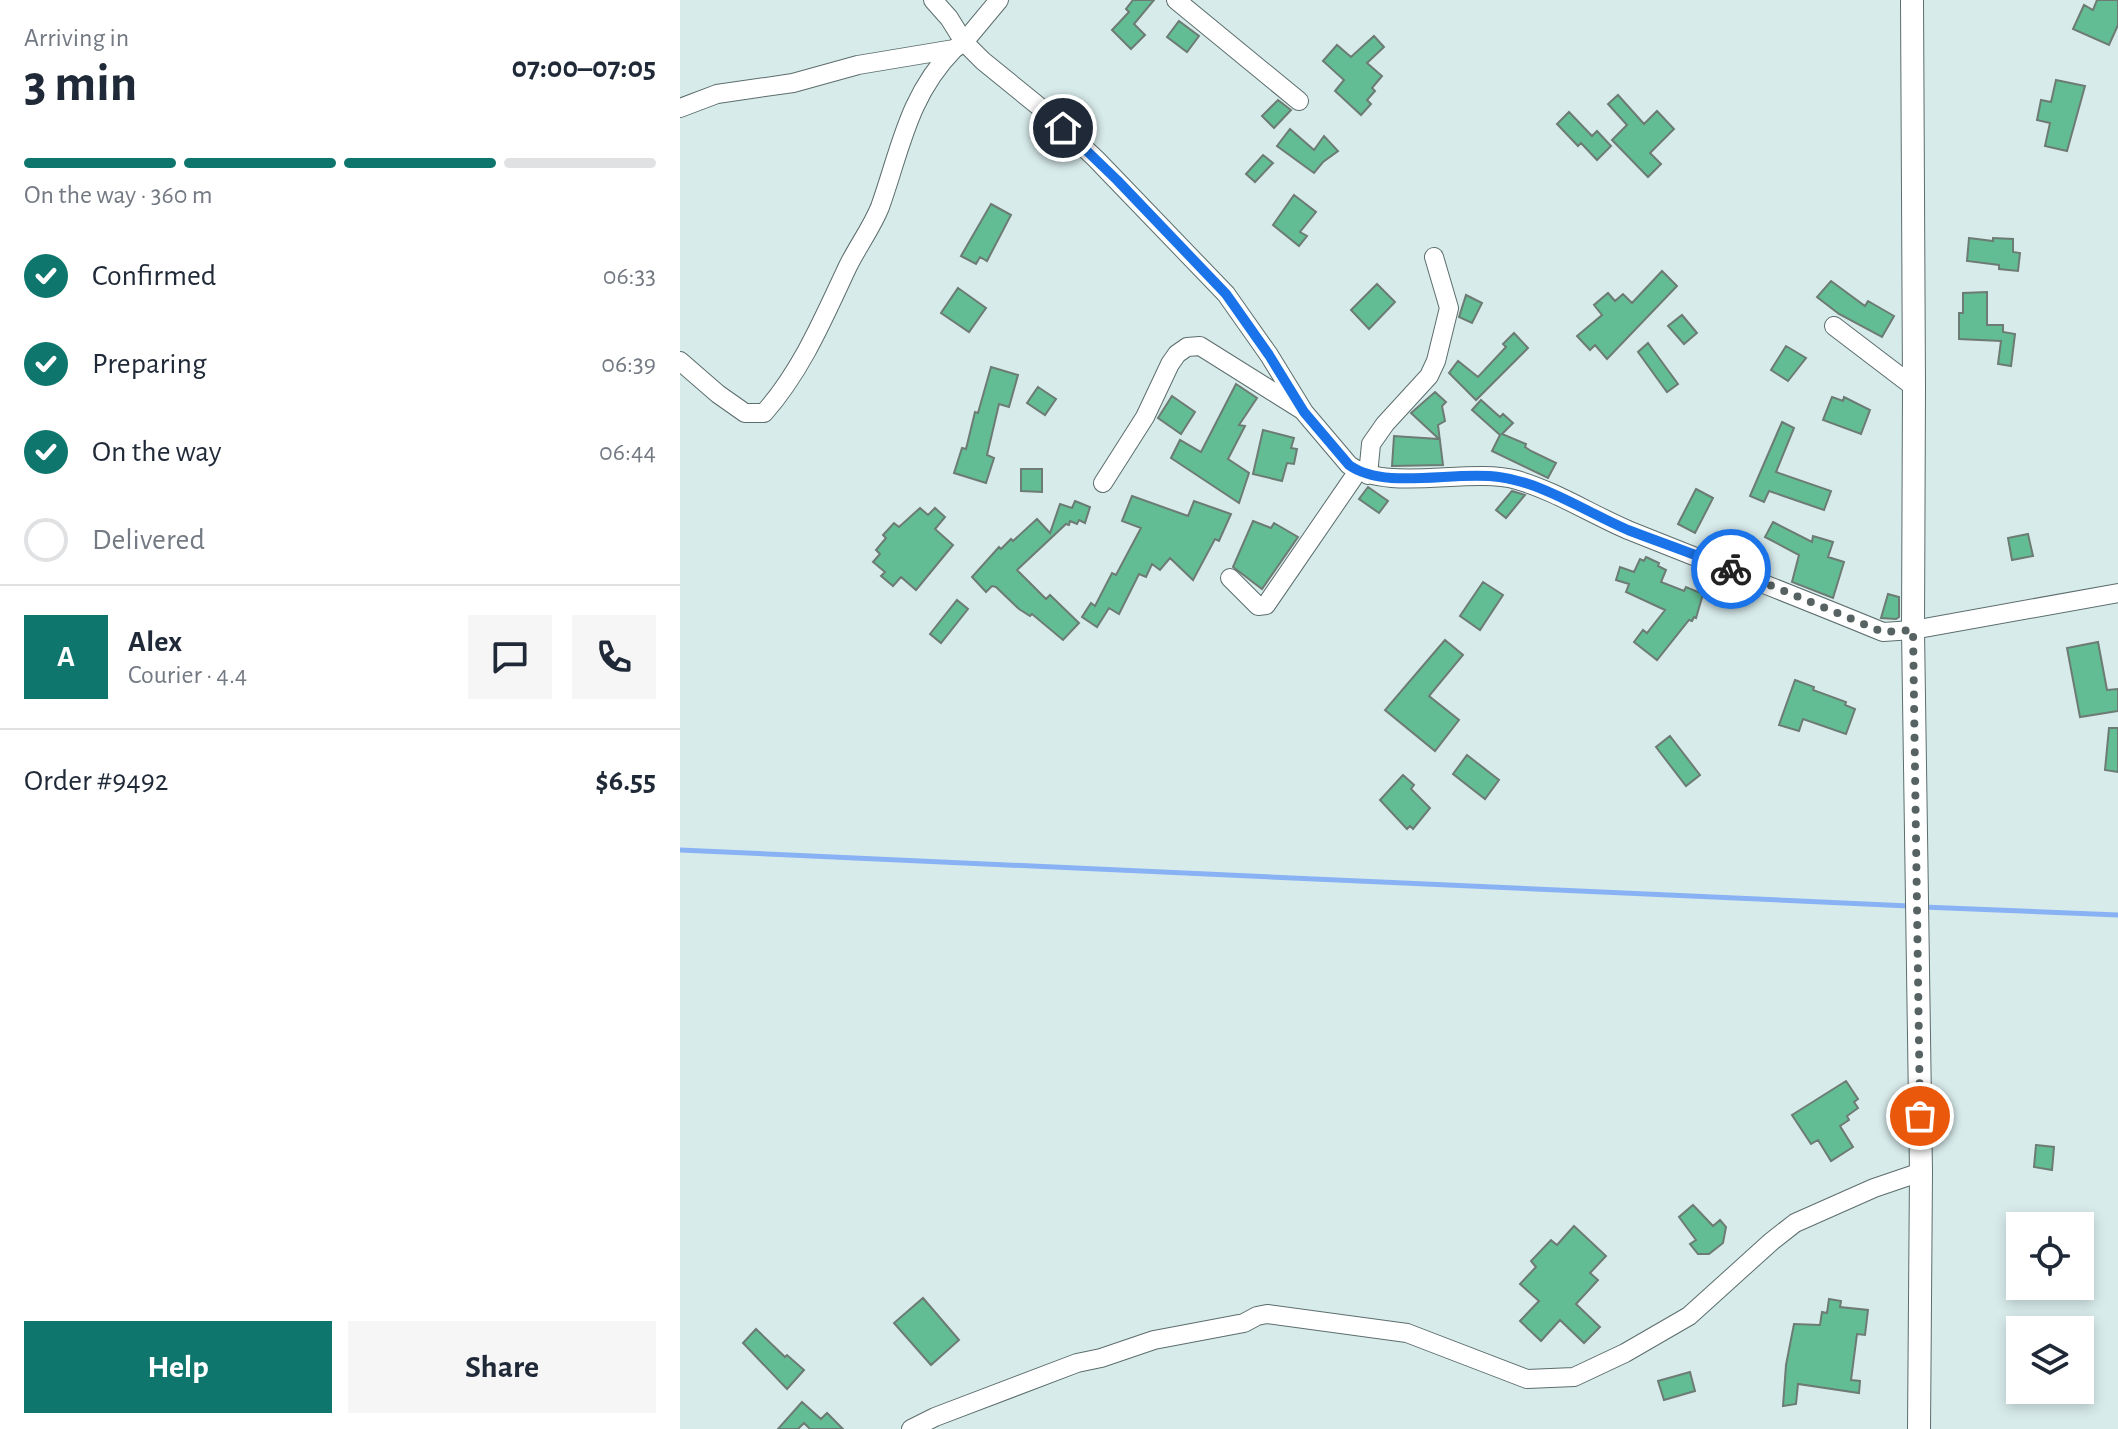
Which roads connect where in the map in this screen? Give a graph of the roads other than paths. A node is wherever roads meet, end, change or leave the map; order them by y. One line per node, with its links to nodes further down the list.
1 (933, 0): 5 (street)
2 (999, 0): 5 (street)
3 (1176, 0): 6 (street)
4 (1912, 0): 11 (street)
5 (959, 46): 7 (street); 10 (street); 12 (street)
6 (1299, 101)
7 (680, 108)
8 (1434, 257): 13 (street)
9 (1834, 326): 11 (street)
10 (680, 361)
11 (1914, 387): 17 (street)
12 (1304, 412): 13 (street); 14 (street)
13 (1363, 473): 15 (street); 17 (street)
14 (1103, 483)
15 (1230, 578)
16 (2118, 593): 17 (street)
17 (1913, 630): 18 (street)
18 (1921, 1172): 19 (street); 20 (street)
19 (911, 1429)
20 (1919, 1429)

